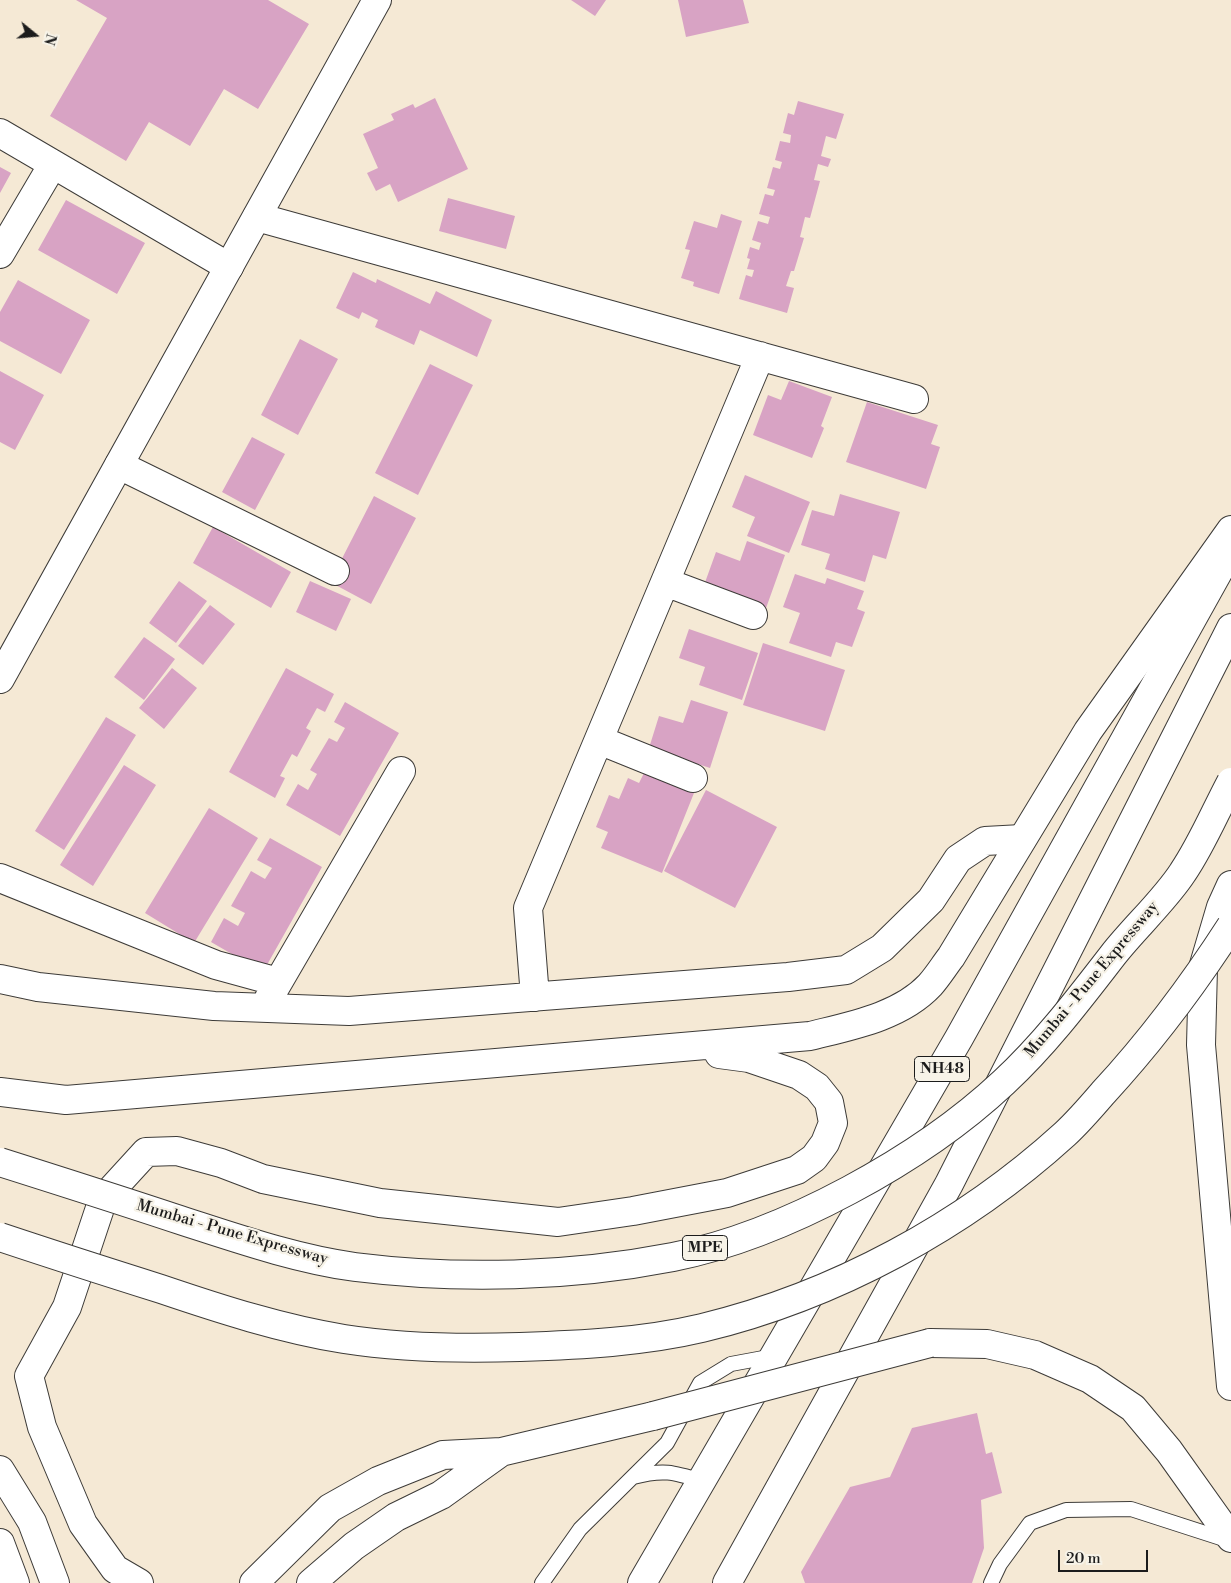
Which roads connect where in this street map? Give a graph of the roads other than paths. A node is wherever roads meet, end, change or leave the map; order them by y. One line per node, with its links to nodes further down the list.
1 (377, 0): 4 (main road)
2 (0, 133): 3 (main road)
3 (53, 164): 5 (main road); 6 (main road)
4 (257, 217): 6 (main road); 7 (main road)
5 (0, 254)
6 (229, 267): 9 (main road)
7 (760, 356): 8 (main road); 13 (main road)
8 (914, 399)
9 (119, 465): 12 (main road); 16 (main road)
10 (1231, 530): 21 (main road)
11 (1231, 549): 33 (main road, NH48)
12 (335, 571)
13 (665, 582): 14 (main road); 17 (main road)
14 (753, 615)
15 (1231, 628): 48 (main road)
16 (0, 679)
17 (599, 740): 19 (main road); 27 (main road)
18 (401, 771): 26 (main road)
19 (693, 778)
20 (1231, 782): 31 (main road, Mumbai - Pune Expressway / MPE, bridge)
21 (1022, 839): 27 (main road); 29 (main road)
22 (0, 878): 26 (main road)
23 (1231, 885): 34 (main road)
24 (1231, 926): 32 (main road, bridge)
25 (0, 979): 28 (main road)
26 (278, 982): 28 (main road)
27 (534, 997): 28 (main road)
28 (263, 1008)
29 (678, 1048): 30 (main road); 43 (main road)
30 (0, 1092)
31 (0, 1162)
32 (0, 1237)
33 (774, 1356): 37 (lane); 38 (main road, NH48)
34 (1231, 1386)
35 (501, 1452): 39 (main road, bridge); 44 (main road); 45 (main road)
36 (0, 1470): 42 (main road)
37 (630, 1478): 38 (lane); 46 (lane)
38 (702, 1481): 47 (main road, NH48)
39 (1231, 1539): 49 (lane)
40 (0, 1543): 41 (main road)
41 (15, 1583)
42 (55, 1583)
43 (139, 1583)
44 (254, 1583)
45 (311, 1583)
46 (542, 1583)
47 (642, 1583)
48 (727, 1583)
49 (991, 1583)

